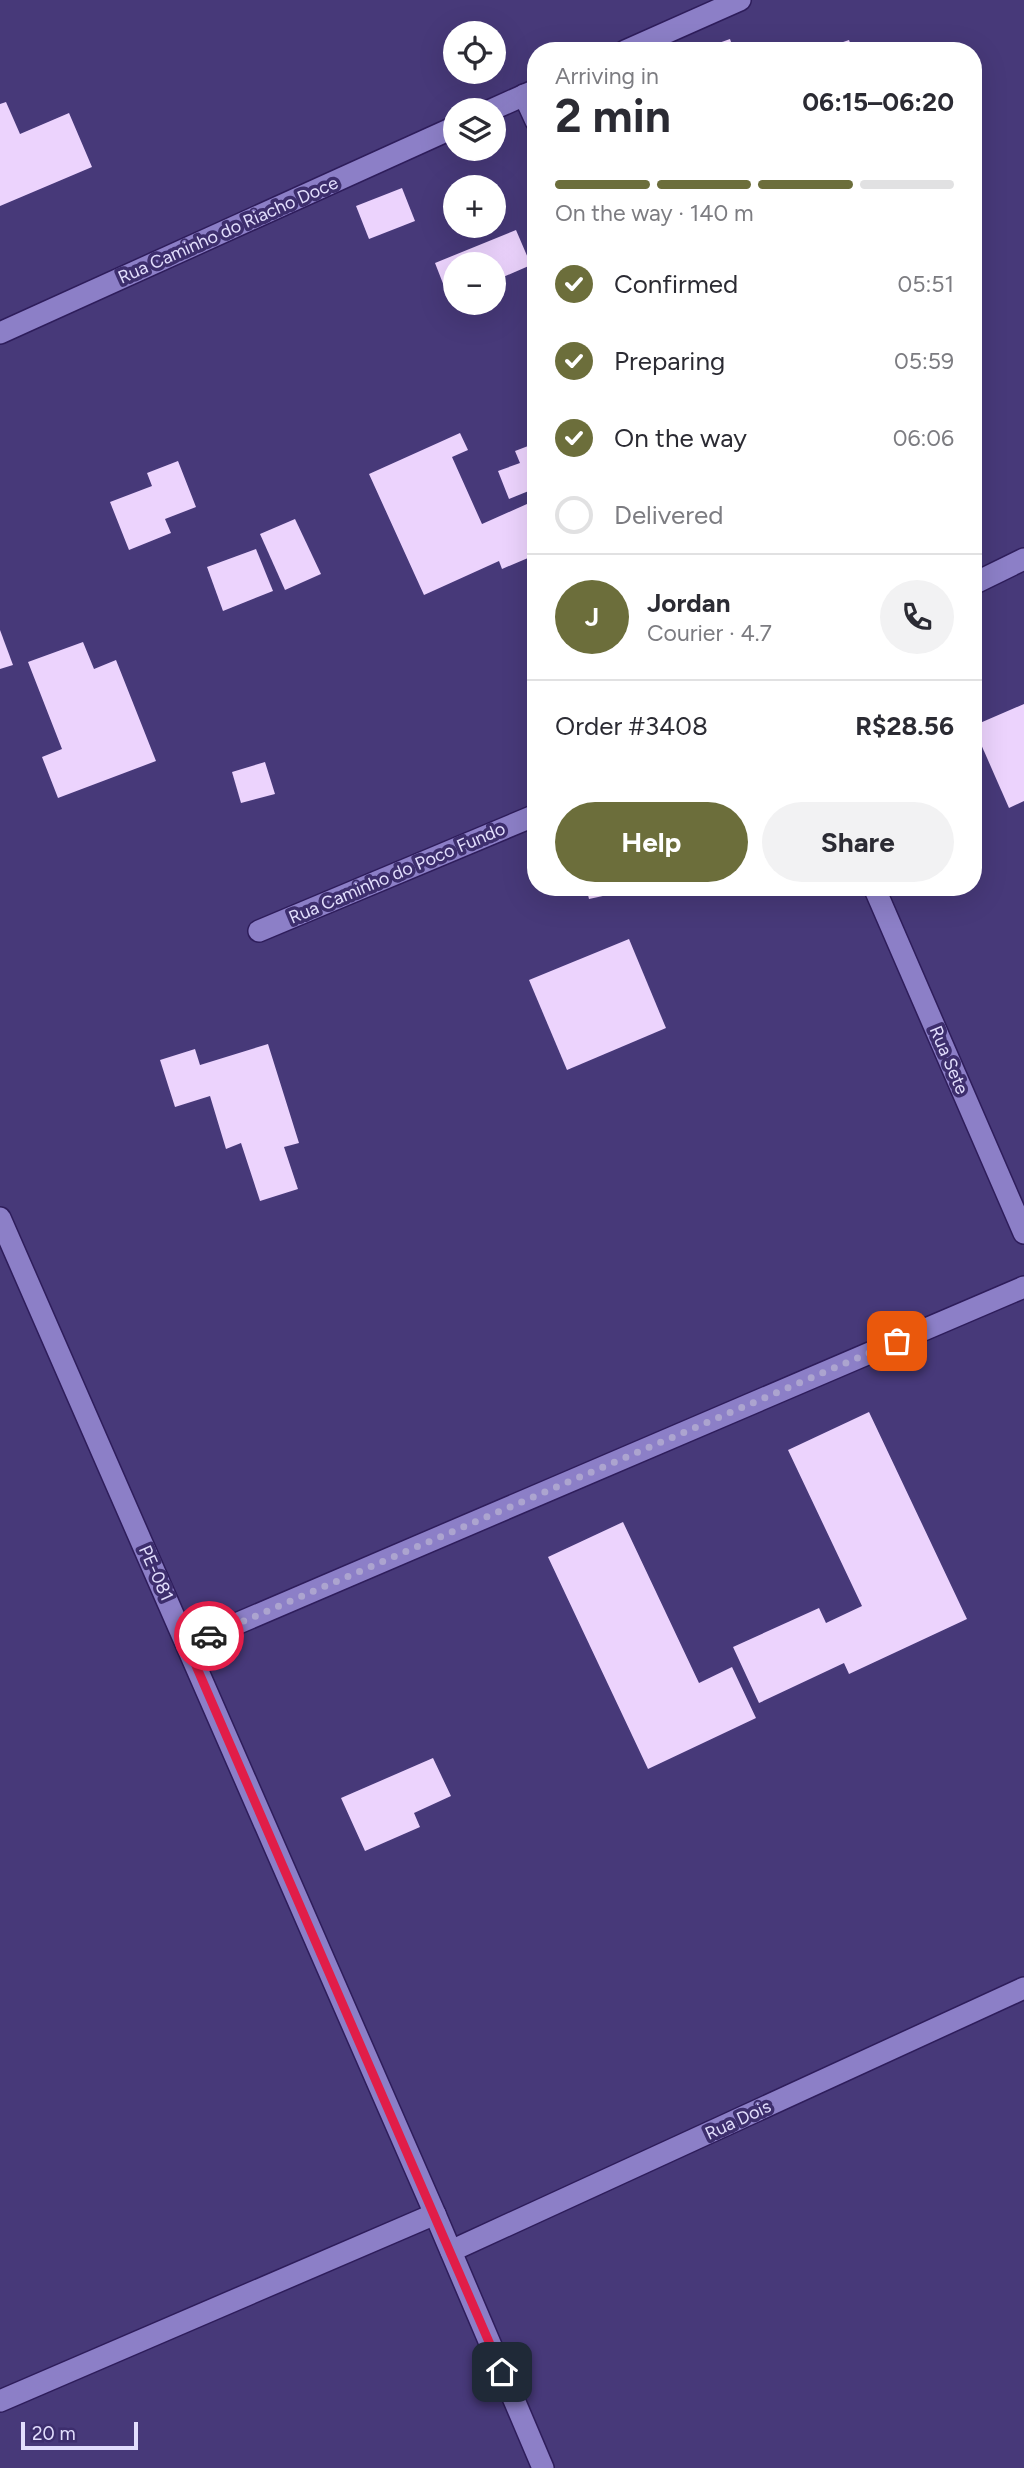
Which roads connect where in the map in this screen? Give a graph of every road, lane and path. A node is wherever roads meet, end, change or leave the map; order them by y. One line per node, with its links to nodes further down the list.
1 (740, 0): 2 (street)
2 (645, 42)
3 (527, 94): 4 (street)
4 (506, 103)
5 (443, 132): 6 (street, Rua Caminho do Riacho Doce)
6 (0, 333)
7 (1024, 559): 8 (street)
8 (982, 580)
9 (527, 819): 11 (street, Rua Caminho do Poco Fundo)
10 (878, 896): 13 (street, Rua Sete)
11 (259, 931)
12 (0, 1218): 15 (street, PE-081 / PE-081)
13 (1024, 1233)
14 (1024, 1287): 15 (street)
15 (187, 1645): 17 (street, PE-081 / PE-081)
16 (1024, 1988): 18 (street, Rua Dois)
17 (435, 2214): 18 (street, PE-081 / PE-081); 19 (street)
18 (451, 2251): 20 (street, PE-081 / PE-081)
19 (0, 2401)
20 (543, 2468)

